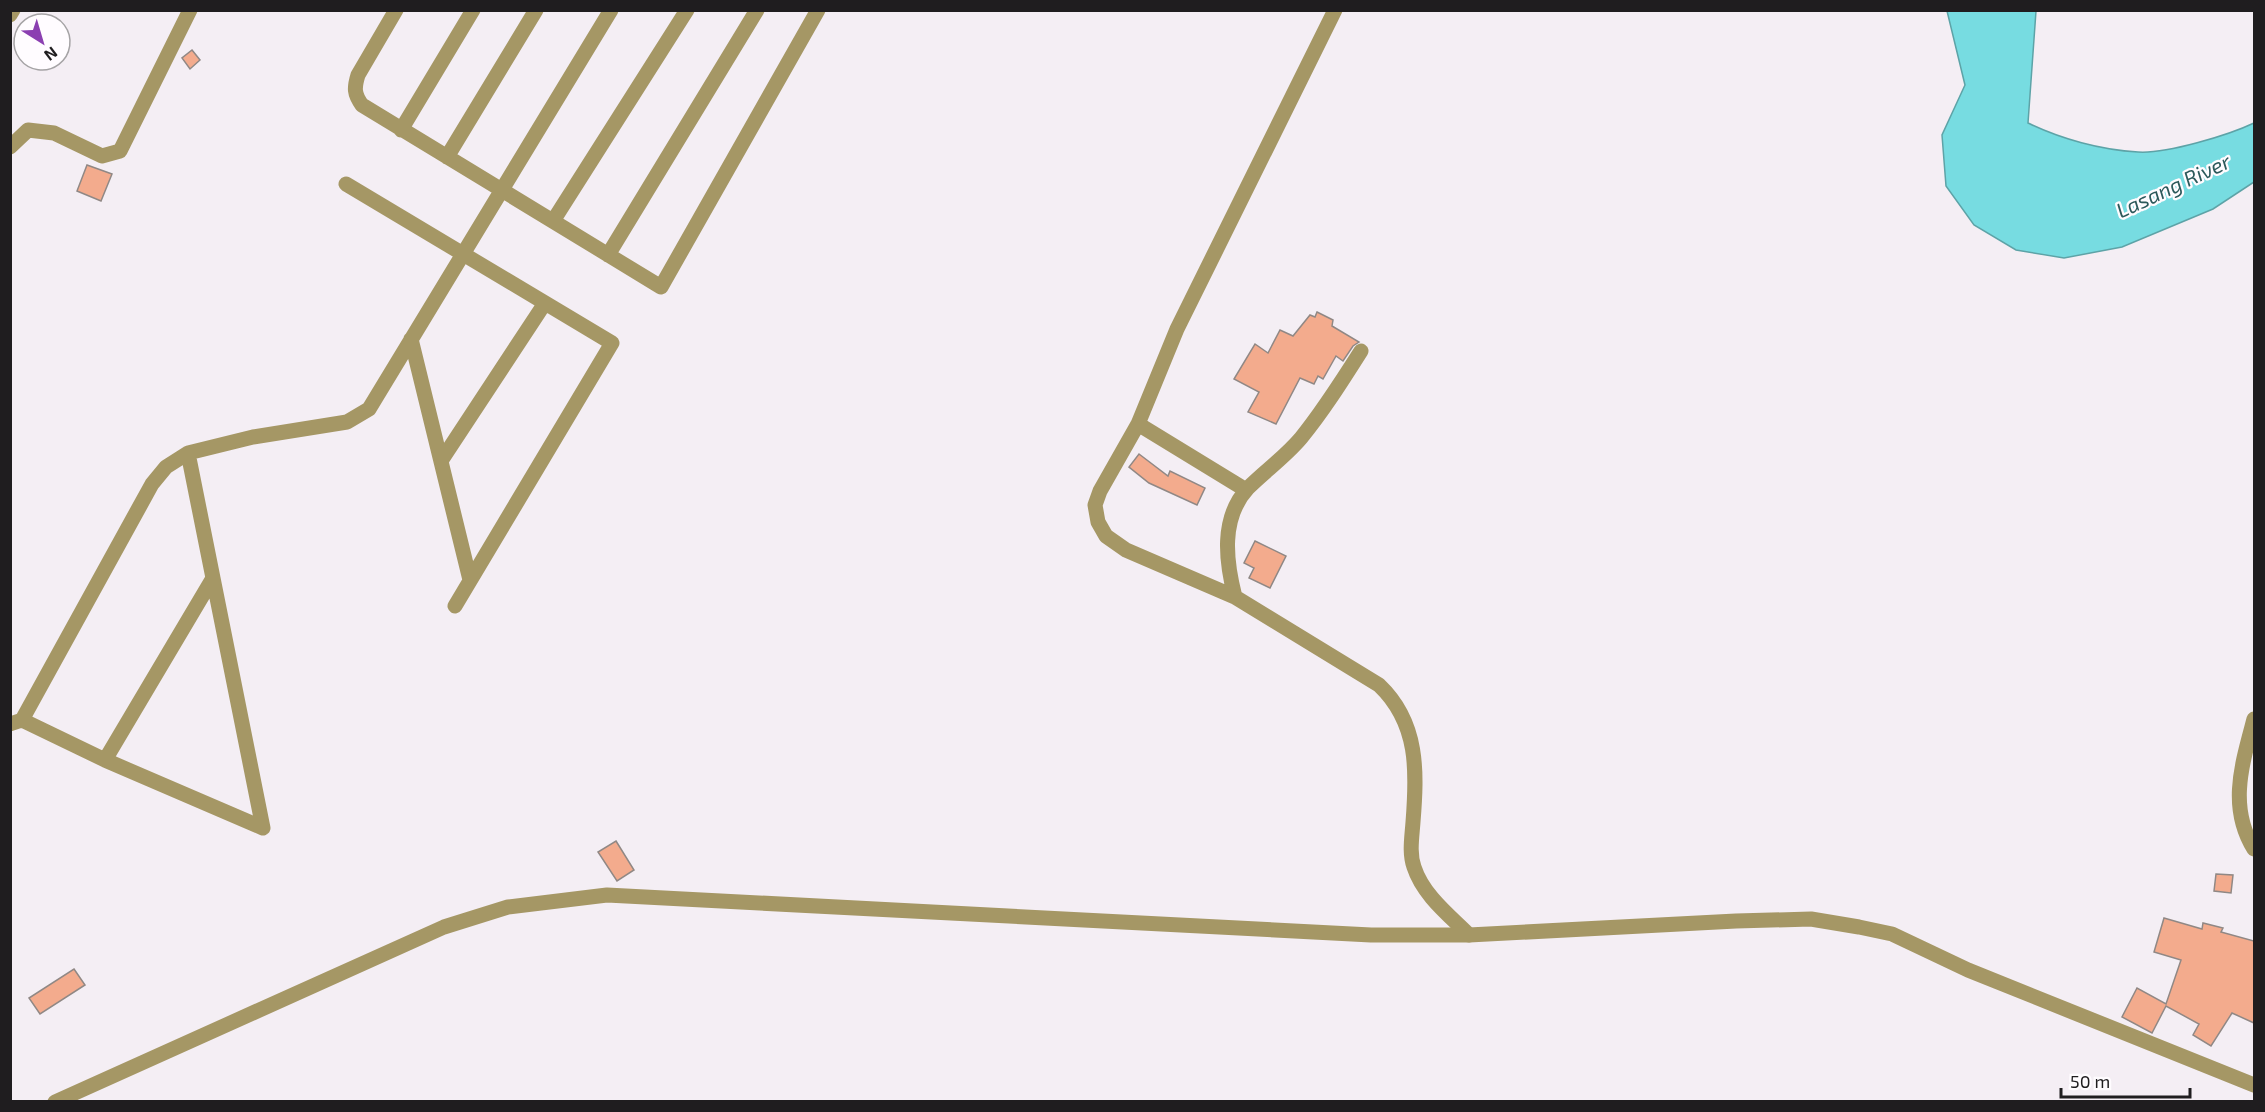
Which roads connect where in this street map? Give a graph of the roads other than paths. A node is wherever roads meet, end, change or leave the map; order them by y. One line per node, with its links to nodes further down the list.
1 (13, 10): 11 (street)
2 (190, 10): 13 (street)
3 (396, 10): 12 (street)
4 (473, 10): 12 (street)
5 (536, 10): 14 (street)
6 (611, 10): 16 (street)
7 (687, 10): 17 (street)
8 (757, 10): 19 (street)
9 (818, 10): 19 (street)
10 (1335, 10): 23 (street)
11 (10, 15)
12 (401, 130): 14 (street)
13 (10, 147)
14 (447, 157): 16 (street)
15 (346, 184): 18 (street)
16 (501, 190): 17 (street); 18 (street)
17 (553, 221): 19 (street)
18 (463, 254): 20 (street); 21 (street)
19 (608, 255)
20 (545, 303): 25 (street); 28 (street)
21 (411, 339): 24 (street); 25 (street)
22 (1361, 351): 26 (street)
23 (1138, 423): 26 (street); 29 (street)
24 (188, 453): 27 (street); 32 (street)
25 (441, 461): 28 (street)
26 (1246, 490): 29 (street)
27 (213, 578): 33 (street); 33 (street)
28 (470, 580): 30 (street)
29 (1234, 597): 35 (street)
30 (454, 606)
31 (2254, 719): 34 (street)
32 (16, 722): 33 (street)
33 (105, 760)
34 (2254, 849)
35 (1469, 934): 36 (street); 37 (street)
36 (2254, 1085)
37 (55, 1101)

